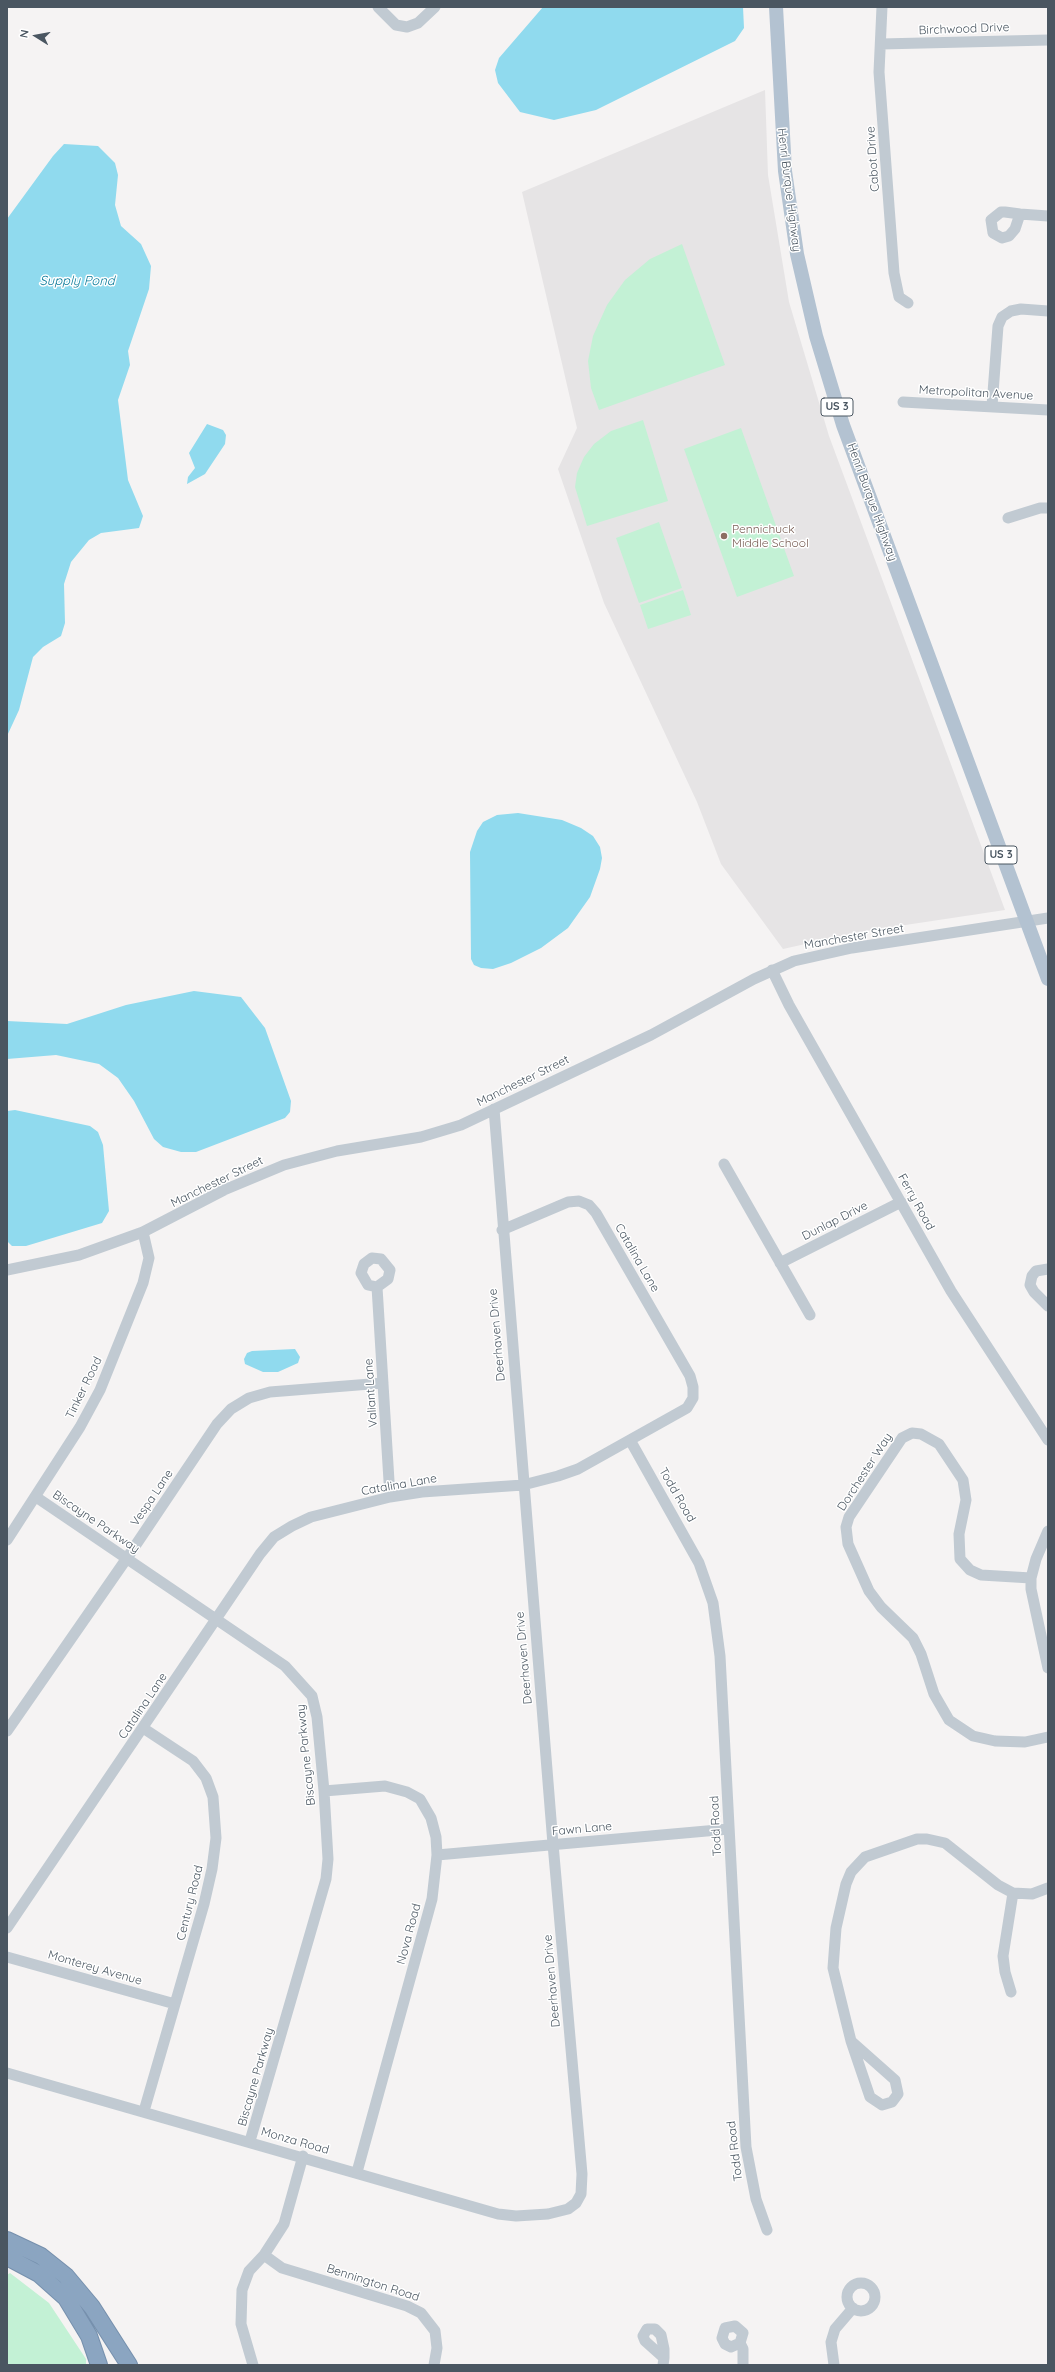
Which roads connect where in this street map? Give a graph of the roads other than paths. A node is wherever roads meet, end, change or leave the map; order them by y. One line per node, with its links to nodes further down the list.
1 (379, 7): 2 (street)
2 (435, 7)
3 (776, 7): 17 (main road, Henri Burque Highway / US 3)
4 (882, 7): 6 (street, Cabot Drive)
5 (1048, 40): 6 (street, Birchwood Drive)
6 (881, 44): 9 (street, Cabot Drive)
7 (1020, 214): 8 (street)
8 (1048, 216)
9 (908, 303)
10 (1048, 311): 12 (street)
11 (903, 402): 12 (street, Metropolitan Avenue)
12 (992, 406): 13 (street, Metropolitan Avenue)
13 (1048, 410)
14 (1048, 508): 15 (street)
15 (1008, 518)
16 (1048, 918): 17 (street, Manchester Street)
17 (1026, 922): 18 (street, Manchester Street); 19 (main road, Henri Burque Highway / US 3)
18 (772, 970): 20 (street, Manchester Street); 22 (street, Ferry Road)
19 (1048, 979)
20 (494, 1109): 23 (street, Deerhaven Drive); 24 (street, Manchester Street)
21 (724, 1164): 25 (street)
22 (901, 1202): 25 (street, Dunlap Drive); 33 (street, Ferry Road)
23 (502, 1230): 32 (street, Catalina Lane); 34 (street, Deerhaven Drive)
24 (143, 1232): 27 (street, Manchester Street); 35 (street, Tinker Road)
25 (780, 1263): 30 (street)
26 (1048, 1269): 29 (street)
27 (7, 1270)
28 (377, 1287): 31 (street, Valiant Lane)
29 (1048, 1306)
30 (810, 1315)
31 (383, 1384): 36 (street, Valiant Lane); 39 (street, Vespa Lane)
32 (630, 1440): 34 (street, Catalina Lane); 47 (street, Todd Road)
33 (1048, 1440)
34 (523, 1485): 36 (street, Catalina Lane); 48 (street, Deerhaven Drive)
35 (36, 1497): 38 (street, Tinker Road); 39 (street, Biscayne Parkway)
36 (390, 1497): 41 (street, Catalina Lane)
37 (1048, 1531): 40 (street)
38 (7, 1540)
39 (127, 1558): 41 (street, Biscayne Parkway); 44 (street, Vespa Lane)
40 (1031, 1578): 42 (street); 45 (street, Dorchester Way)
41 (217, 1620): 43 (street, Catalina Lane); 46 (street, Biscayne Parkway)
42 (1048, 1668)
43 (144, 1728): 53 (street, Catalina Lane); 56 (street, Century Road)
44 (7, 1731)
45 (1048, 1737)
46 (324, 1791): 49 (street, Nova Road); 60 (street, Biscayne Parkway)
47 (729, 1829): 48 (street, Fawn Lane); 64 (street, Todd Road)
48 (553, 1844): 49 (street, Fawn Lane); 63 (street, Deerhaven Drive)
49 (437, 1854): 62 (street, Nova Road)
50 (1048, 1880): 52 (street)
51 (1048, 1888): 52 (street)
52 (1013, 1893): 55 (street); 57 (street)
53 (7, 1928)
54 (7, 1957): 56 (street, Monterey Avenue)
55 (1011, 1992)
56 (175, 2004): 59 (street, Century Road)
57 (851, 2040): 57 (street)
58 (7, 2073): 59 (street, Monza Road)
59 (144, 2111): 60 (street, Monza Road)
60 (250, 2141): 61 (street, Monza Road)
61 (304, 2156): 62 (street, Monza Road); 66 (street)
62 (356, 2172): 63 (street, Monza Road)
63 (576, 2204)
64 (767, 2230)
65 (7, 2240): 71 (highway)
66 (264, 2255): 72 (street); 73 (street, Bennington Road)
67 (7, 2257): 70 (highway)
68 (853, 2308): 75 (street)
69 (740, 2343): 74 (street)
70 (99, 2365)
71 (129, 2365)
72 (253, 2365)
73 (434, 2365)
74 (743, 2365)
75 (834, 2365)

